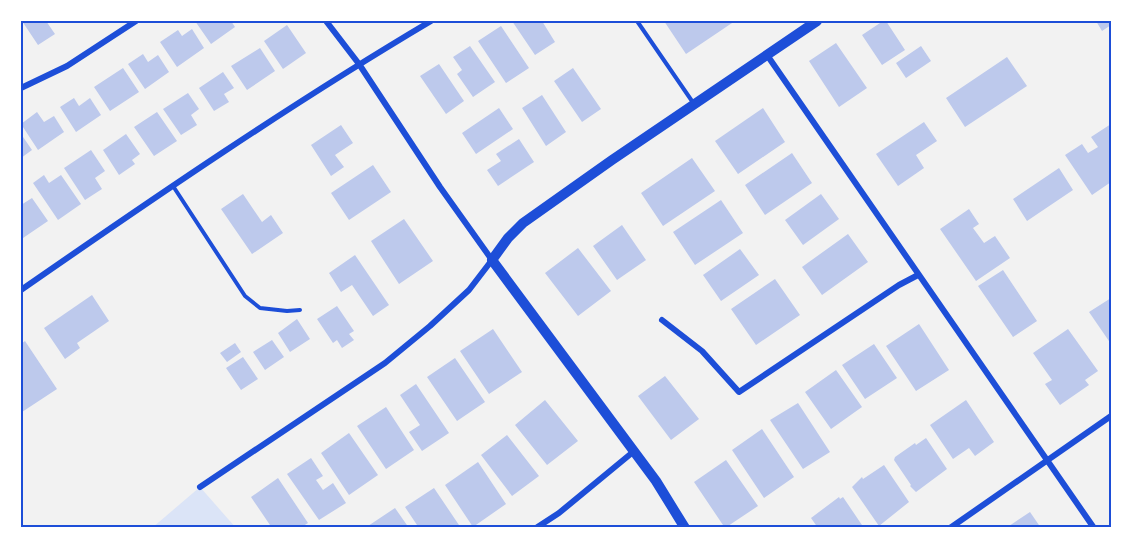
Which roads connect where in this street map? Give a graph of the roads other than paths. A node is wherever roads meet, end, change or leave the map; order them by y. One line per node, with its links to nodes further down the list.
1 (136, 21): 8 (street)
2 (326, 21): 7 (street)
3 (431, 21): 7 (street)
4 (637, 21): 9 (lane)
5 (817, 21): 6 (street)
6 (767, 55): 9 (street); 12 (street)
7 (359, 64): 10 (street); 11 (street)
8 (21, 88)
9 (694, 104): 11 (street)
10 (173, 186): 13 (street); 14 (lane)
11 (492, 260): 17 (street); 19 (street)
12 (918, 275): 15 (street); 18 (street)
13 (21, 290)
14 (300, 310)
15 (662, 321)
16 (1111, 416): 18 (street)
17 (633, 452): 20 (street); 21 (street)
18 (1047, 459): 22 (street); 23 (street)
19 (200, 487)
20 (536, 528)
21 (685, 528)
22 (950, 528)
23 (1094, 528)

